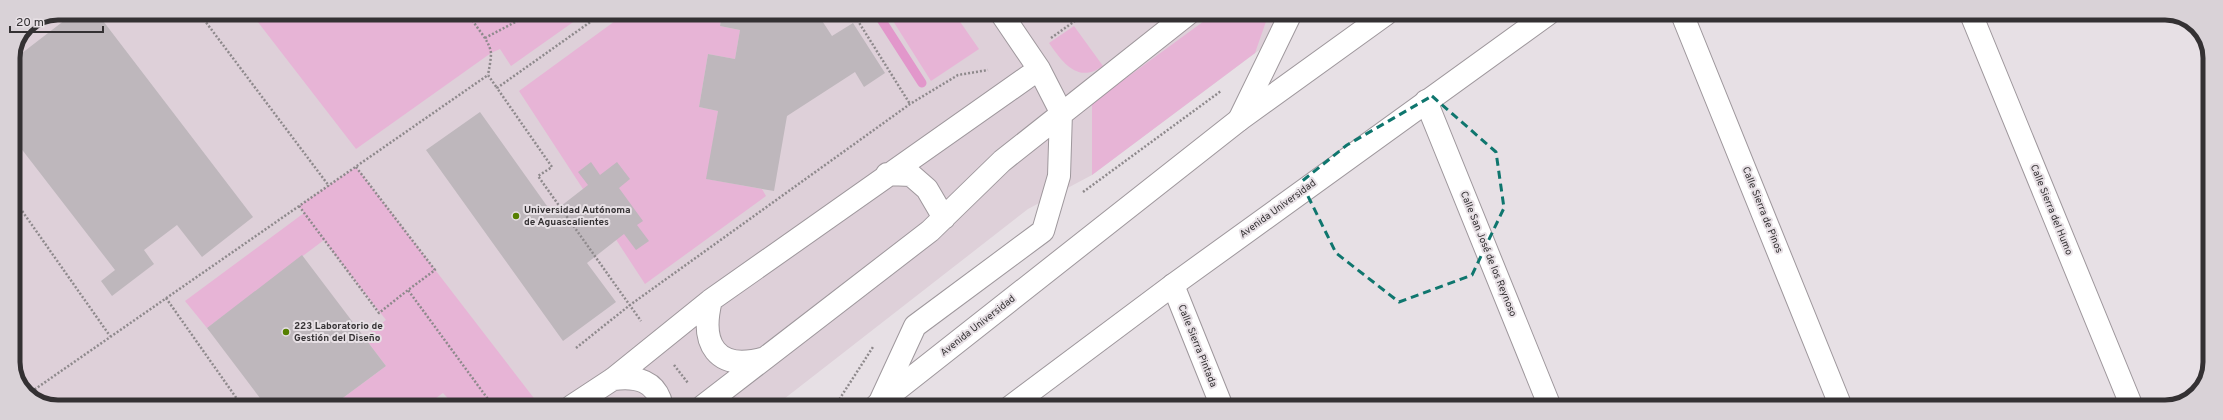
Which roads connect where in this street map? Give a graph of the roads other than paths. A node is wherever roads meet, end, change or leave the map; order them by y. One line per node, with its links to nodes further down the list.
1 (1006, 20): 8 (main road)
2 (1180, 20): 10 (main road)
3 (1289, 20): 11 (main road)
4 (1378, 20): 11 (main road, Avenida Universidad)
5 (1540, 20): 9 (main road, Avenida Universidad)
6 (1684, 20): 26 (main road, Calle Sierra de Pinos)
7 (1973, 20): 27 (main road, Calle Sierra del Humo)
8 (1034, 62): 10 (main road); 12 (main road)
9 (1426, 101): 14 (main road, Avenida Universidad); 25 (main road, Calle San José de los Reynoso)
10 (1061, 112): 13 (main road); 21 (main road)
11 (1239, 120): 22 (main road, Avenida Universidad)
12 (887, 174): 13 (main road); 15 (main road)
13 (944, 218): 16 (main road)
14 (1173, 285): 23 (main road, Avenida Universidad); 24 (main road, Calle Sierra Pintada)
15 (711, 300): 16 (main road); 17 (main road)
16 (766, 358): 20 (main road)
17 (613, 379): 18 (main road); 19 (main road)
18 (581, 400)
19 (660, 400)
20 (711, 400)
21 (881, 400)
22 (886, 400)
23 (1018, 400)
24 (1219, 400)
25 (1547, 400)
26 (1838, 400)
27 (2129, 400)

